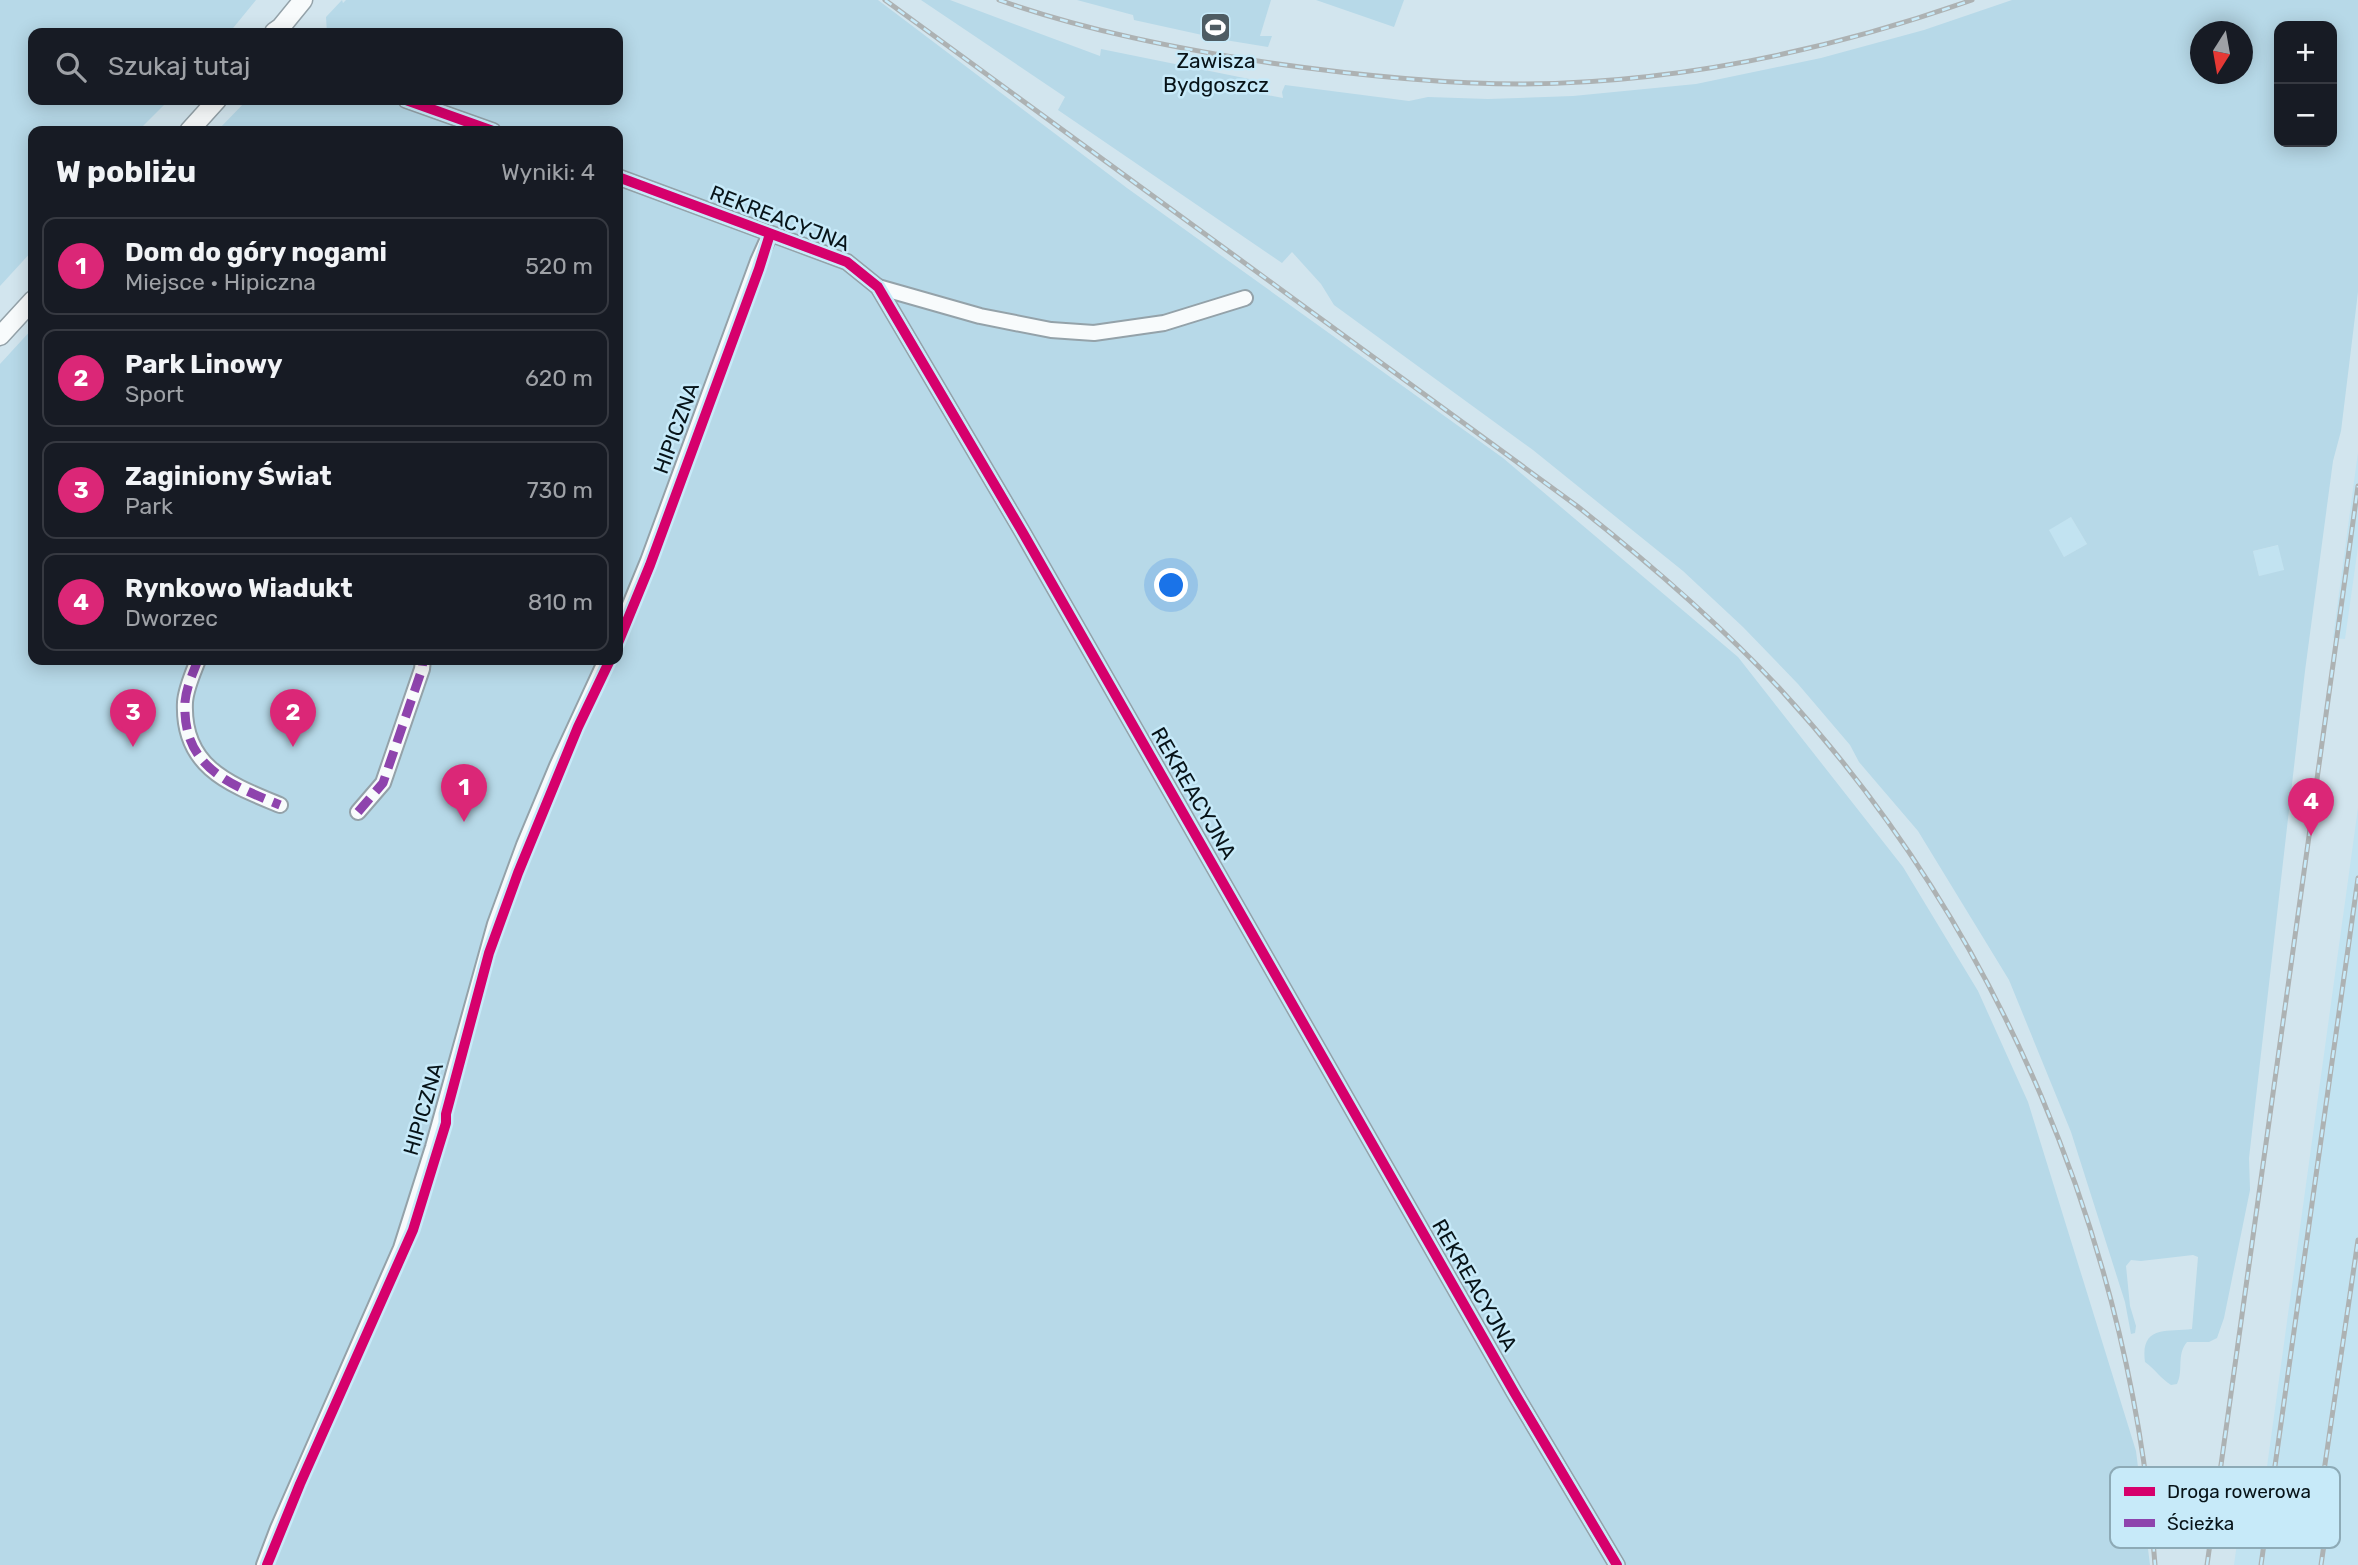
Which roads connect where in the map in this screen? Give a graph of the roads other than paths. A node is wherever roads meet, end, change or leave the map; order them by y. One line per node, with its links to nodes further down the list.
1 (303, 0): 3 (main road)
2 (311, 0): 4 (main road)
3 (280, 28)
4 (295, 28)
5 (213, 105): 7 (main road)
6 (417, 105): 8 (street)
7 (194, 126)
8 (463, 126)
9 (623, 179): 10 (street, REKREACYJNA)
10 (770, 234): 11 (street, REKREACYJNA); 15 (street, HIPICZNA)
11 (878, 287): 12 (street, REKREACYJNA); 22 (street, REKREACYJNA)
12 (1245, 298)
13 (28, 305): 14 (main road)
14 (0, 336)
15 (623, 623)
16 (196, 665): 19 (street)
17 (422, 665): 20 (street)
18 (604, 665): 21 (street, HIPICZNA)
19 (281, 805)
20 (358, 812)
21 (264, 1565)
22 (1617, 1565)

